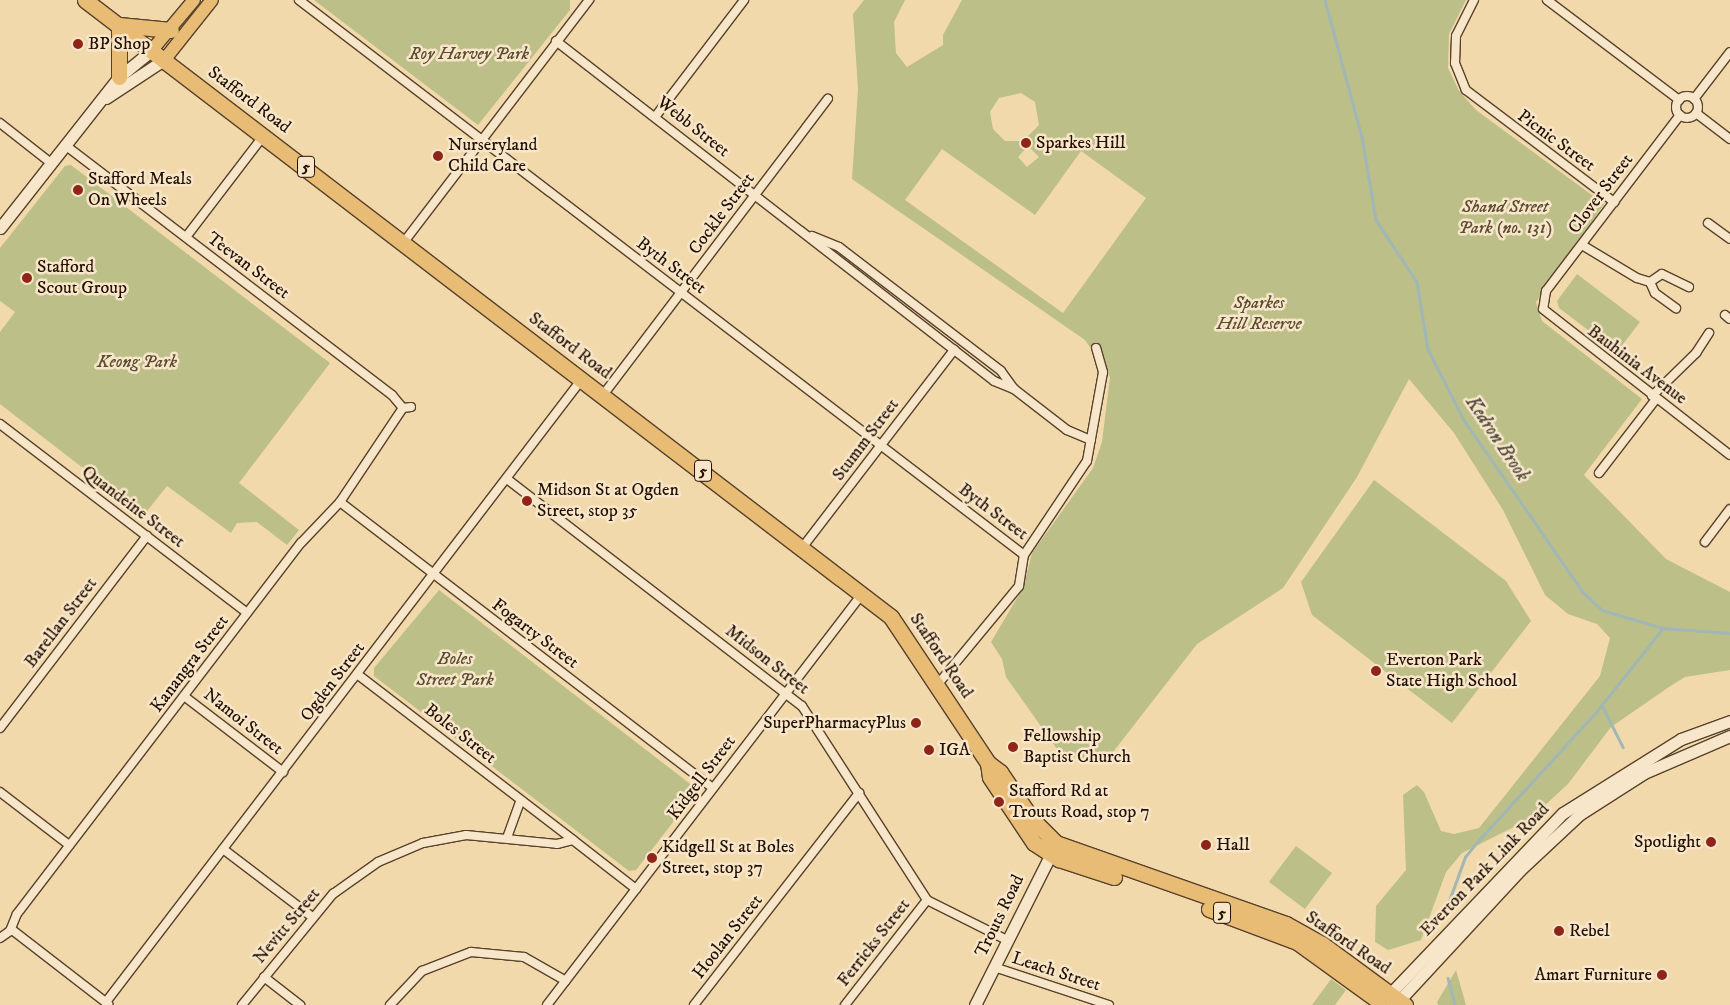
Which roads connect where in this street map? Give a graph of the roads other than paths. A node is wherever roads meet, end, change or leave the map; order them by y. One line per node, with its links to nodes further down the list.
1 (85, 0): 9 (highway, Stafford Road / 5)
2 (194, 0): 10 (main road)
3 (212, 0): 14 (main road)
4 (299, 0): 26 (street, Byth Street)
5 (588, 0): 11 (street)
6 (744, 0): 22 (street)
7 (1474, 0): 30 (street, Picnic Street)
8 (1547, 0): 19 (street)
9 (119, 25): 10 (highway); 12 (highway, Stafford Road / 5); 15 (highway)
10 (171, 30): 12 (main road)
11 (556, 41): 22 (street, Webb Street); 26 (street)
12 (152, 50): 14 (highway, Stafford Road / 5); 15 (main road)
13 (1730, 52): 18 (street)
14 (164, 59): 16 (main road); 24 (highway, Stafford Road / 5)
15 (119, 77): 16 (main road)
16 (106, 98): 27 (main road)
17 (828, 99): 29 (street, Cockle Street)
18 (1694, 99): 19 (street); 20 (street)
19 (1679, 100): 21 (street)
20 (1696, 113): 21 (street); 25 (street)
21 (1680, 115): 30 (street, Clover Street)
22 (655, 117): 29 (street, Webb Street)
23 (0, 123): 28 (street)
24 (264, 135): 34 (street); 36 (highway, Stafford Road / 5)
25 (1730, 139)
26 (482, 140): 36 (street); 41 (street, Byth Street)
27 (65, 145): 28 (main road); 34 (street, Teevan Street)
28 (51, 163): 32 (main road)
29 (756, 194): 33 (street, Webb Street); 41 (street, Cockle Street)
30 (1614, 202): 37 (street, Clover Street)
31 (1708, 222): 35 (street)
32 (0, 228)
33 (812, 236): 45 (street, Webb Street); 47 (street, Webb Street)
34 (186, 237): 50 (street, Teevan Street)
35 (1730, 239)
36 (404, 242): 46 (highway, Stafford Road / 5)
37 (1582, 245): 38 (street); 40 (street, Clover Street)
38 (1650, 282): 39 (street); 42 (street)
39 (1689, 287)
40 (1546, 291): 49 (street, Bauhinia Avenue)
41 (681, 292): 48 (street, Cockle Street); 53 (street, Byth Street)
42 (1676, 308)
43 (1709, 333): 49 (street)
44 (1096, 348): 52 (street)
45 (954, 350): 47 (street, Webb Street); 53 (street, Stumm Street)
46 (582, 379): 48 (highway, Stafford Road / 5); 56 (street, Ogden Street)
47 (1014, 389): 52 (street, Webb Street)
48 (603, 395): 61 (highway, Stafford Road / 5)
49 (1654, 397): 54 (street, Bauhinia Avenue); 55 (street)
50 (407, 408): 57 (street, Kanangra Street)
51 (0, 424): 59 (street, Quandeine Street)
52 (1091, 440): 62 (street)
53 (881, 445): 61 (street, Stumm Street); 62 (street, Byth Street)
54 (1730, 455)
55 (1599, 473)
56 (507, 479): 63 (street, Ogden Street); 68 (street, Midson Street)
57 (340, 502): 63 (street, Fogarty Street); 65 (street, Kanangra Street)
58 (1730, 509): 60 (street)
59 (147, 536): 65 (street, Quandeine Street); 71 (street, Barellan Street)
60 (1705, 542)
61 (802, 548): 64 (highway, Stafford Road / 5)
62 (1024, 555): 67 (street)
63 (434, 574): 66 (street, Ogden Street); 74 (street, Fogarty Street)
64 (862, 594): 67 (highway, Stafford Road / 5); 68 (street, Kidgell Street)
65 (247, 613): 69 (street, Kanangra Street)
66 (358, 674): 73 (street, Ogden Street); 77 (street, Boles Street)
67 (938, 684): 82 (highway, Stafford Road / 5)
68 (786, 693): 74 (street, Kidgell Street); 76 (street, Midson Street)
69 (184, 696): 73 (street, Namoi Street); 80 (street, Kanangra Street)
70 (1730, 721): 92 (main road, Everton Park Link Road)
71 (0, 728)
72 (1730, 736): 92 (main road, Everton Park Link Road)
73 (283, 772): 81 (street, Ogden Street)
74 (713, 788): 83 (street, Kidgell Street)
75 (0, 792): 80 (street)
76 (859, 793): 84 (street, Midson Street); 98 (street, Hoolan Street)
77 (521, 800): 78 (street); 79 (street, Boles Street)
78 (508, 836): 79 (street, Nevitt Street); 85 (street, Nevitt Street)
79 (573, 840): 83 (street)
80 (69, 846): 86 (street, Kanangra Street)
81 (223, 849): 85 (street); 93 (street, Ogden Street)
82 (1053, 849): 88 (main road, Trouts Road); 92 (highway, Stafford Road / 5)
83 (636, 889): 91 (street, Kidgell Street)
84 (927, 900): 88 (street); 99 (street, Ferricks Street)
85 (311, 916): 90 (street, Nevitt Street)
86 (11, 929): 87 (street, Kanangra Street); 93 (street)
87 (0, 938)
88 (1007, 940): 89 (main road, Trouts Road)
89 (994, 967): 100 (main road, Trouts Road); 101 (street, Leach Street)
90 (264, 977): 94 (street, Nevitt Street); 95 (street)
91 (566, 981): 96 (street); 97 (street, Kidgell Street)
92 (1392, 1002)
93 (108, 1004)
94 (242, 1005)
95 (300, 1005)
96 (390, 1005)
97 (547, 1005)
98 (694, 1005)
99 (845, 1005)
100 (975, 1005)
101 (1109, 1005)

